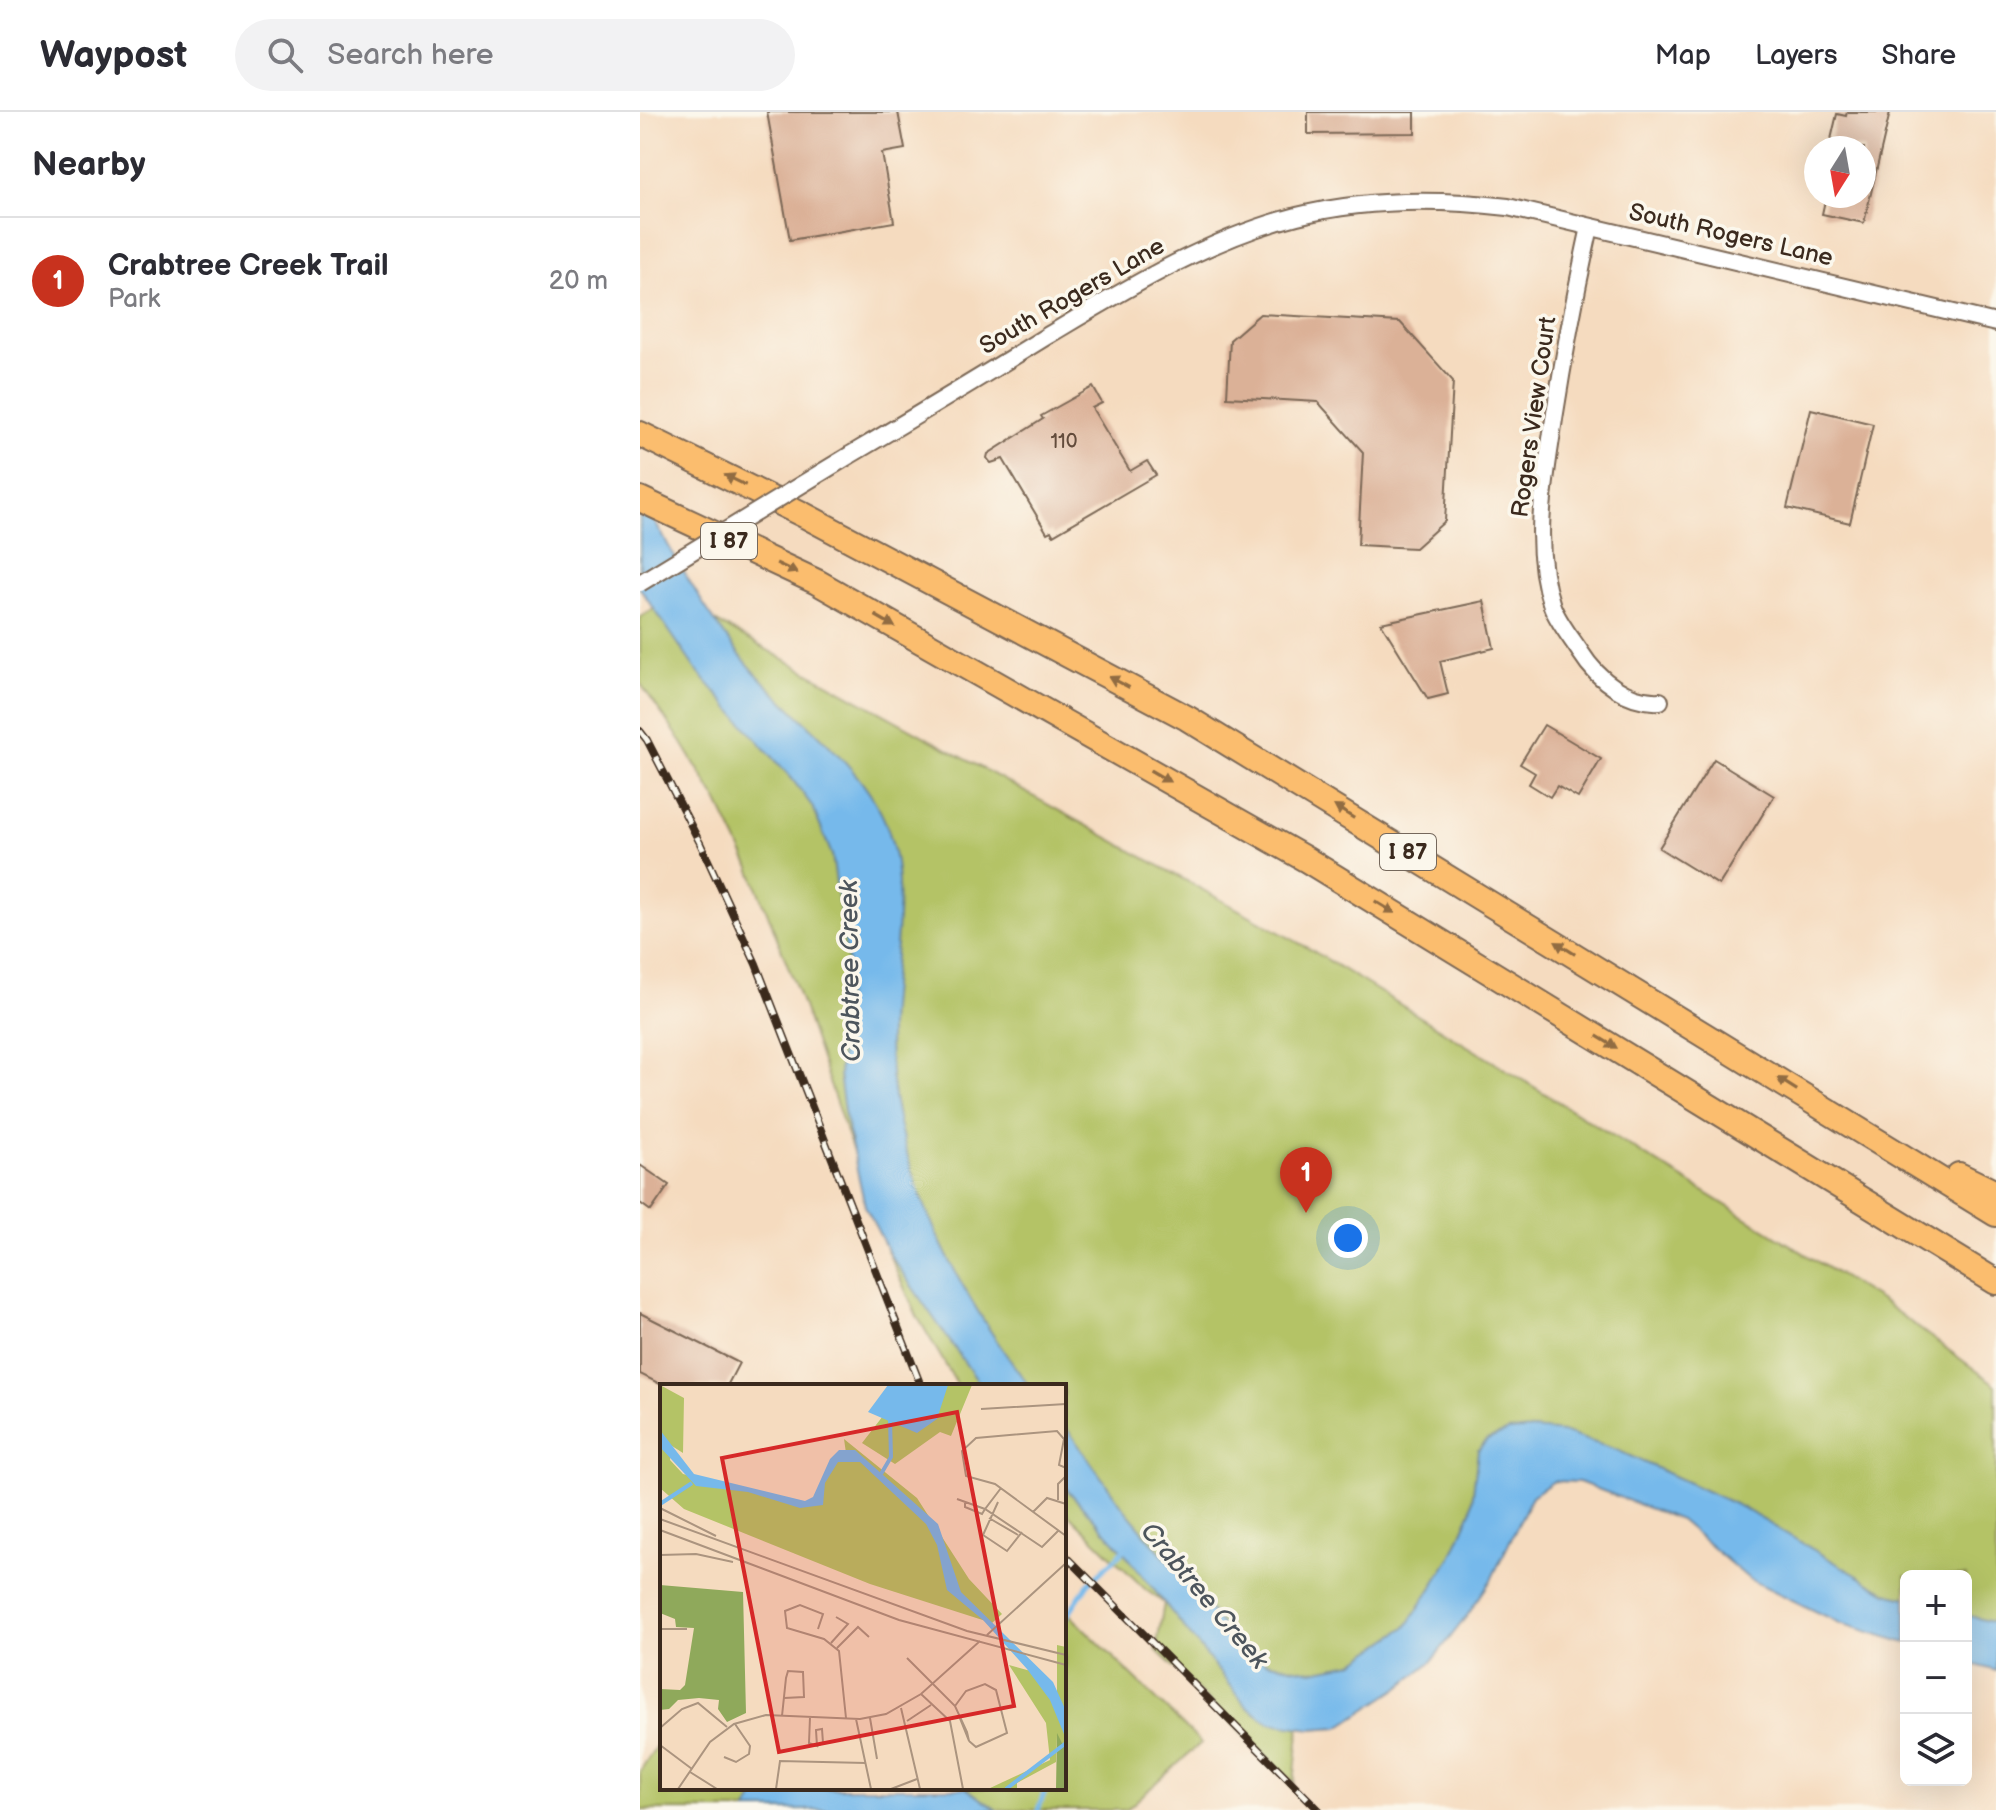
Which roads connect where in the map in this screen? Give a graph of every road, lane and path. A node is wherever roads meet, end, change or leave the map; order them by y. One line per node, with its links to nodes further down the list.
1 (1590, 227): 2 (street, South Rogers Lane); 5 (street, South Rogers Lane, bridge); 6 (street, Rogers View Court)
2 (1996, 323)
3 (640, 434): 7 (highway, I 87, one-way to 3)
4 (640, 499): 8 (highway, I 87, one-way to 8)
5 (640, 583)
6 (1660, 701)
7 (1832, 1112): 9 (highway); 10 (highway, I 87)
8 (1771, 1142): 11 (highway, I 87); 12 (highway)
9 (1996, 1193)
10 (1996, 1214)
11 (1996, 1282)
12 (1996, 1301)

